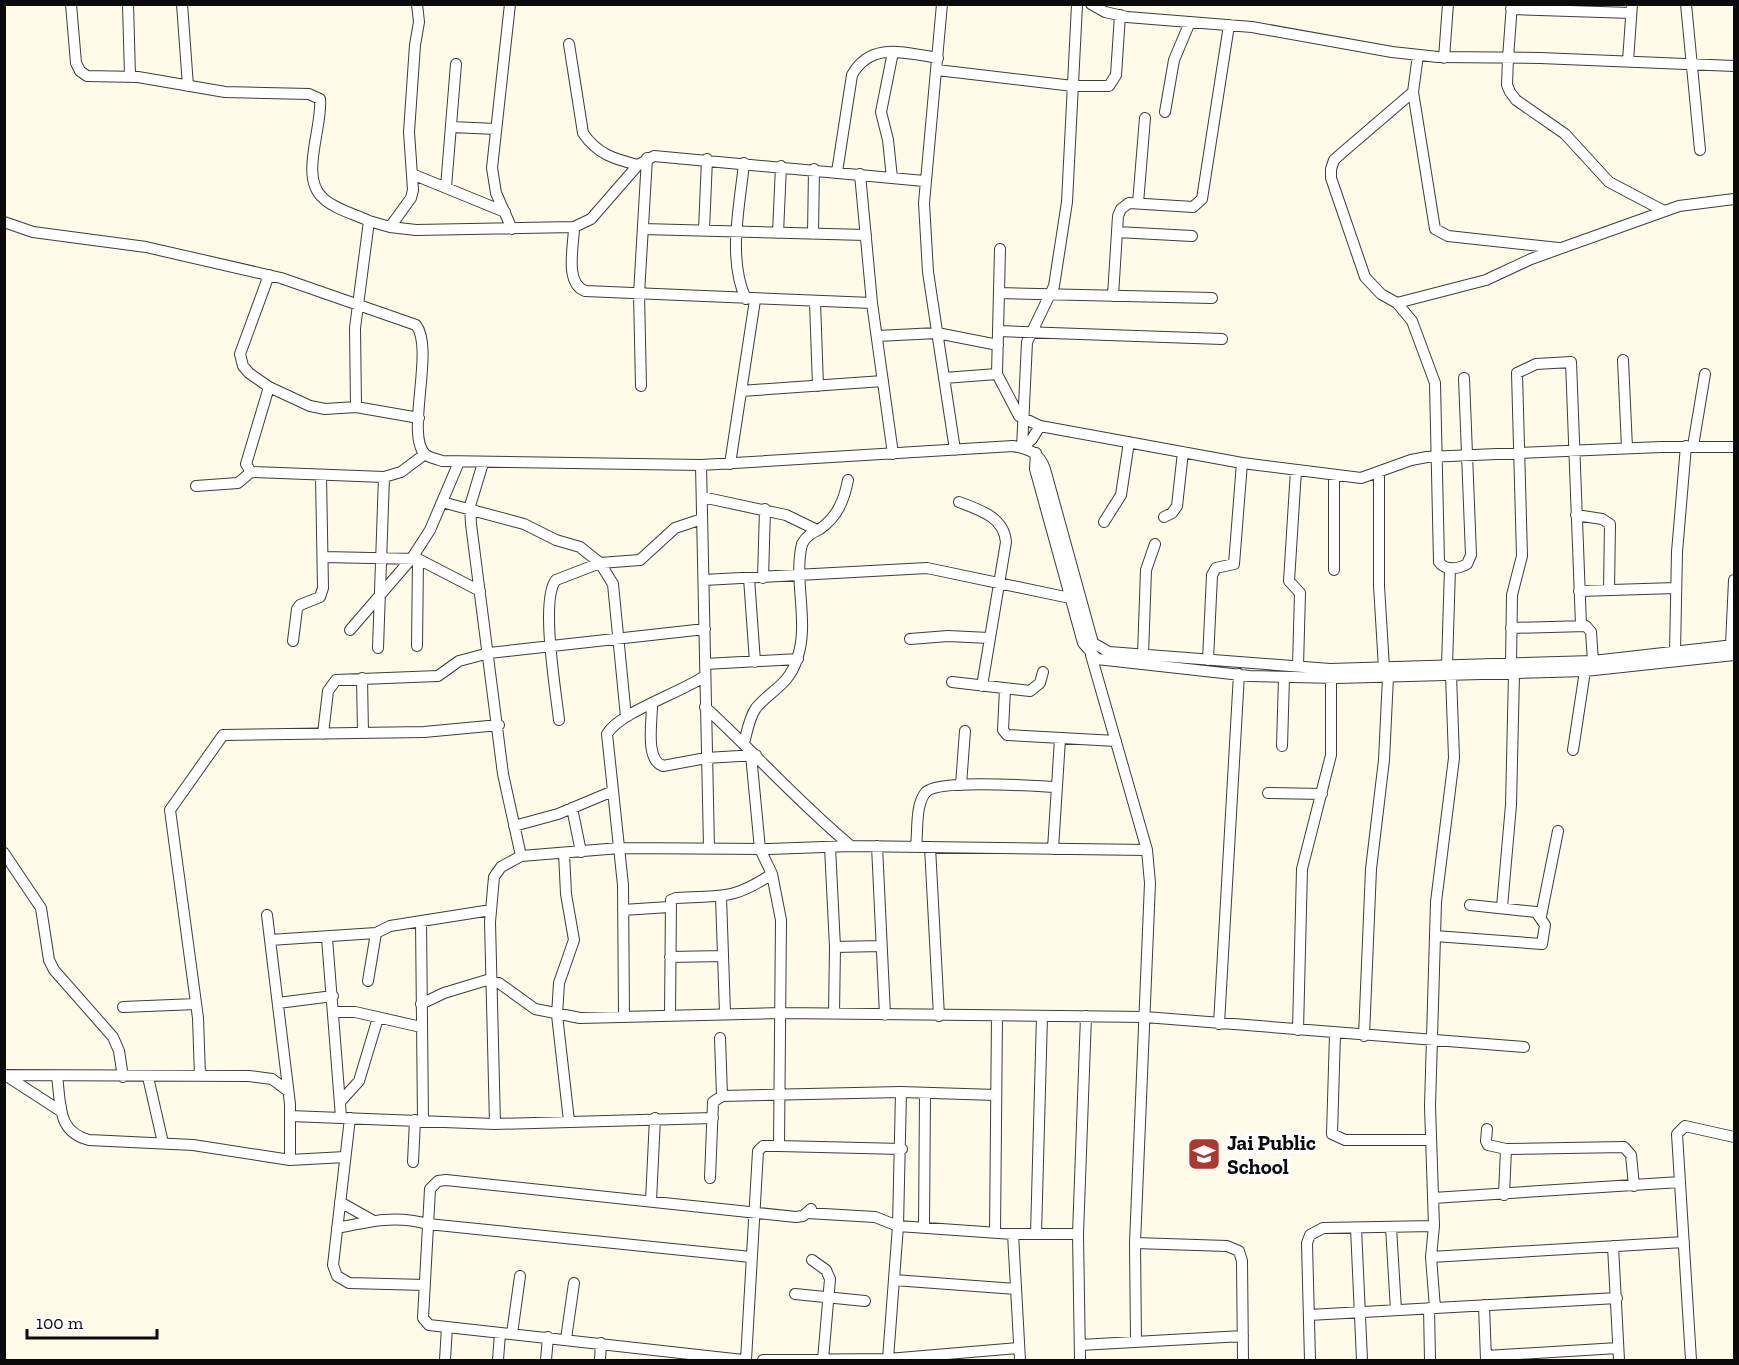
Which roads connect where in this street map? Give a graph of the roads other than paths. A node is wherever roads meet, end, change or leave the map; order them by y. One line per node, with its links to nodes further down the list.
1 (71, 4): 27 (street)
2 (128, 4): 27 (street)
3 (182, 4): 28 (street)
4 (417, 4): 42 (street)
5 (510, 4): 34 (street)
6 (942, 4): 20 (street)
7 (1448, 4): 19 (street)
8 (1686, 4): 24 (street)
9 (1076, 5): 10 (street); 29 (street)
10 (1092, 6): 13 (street)
11 (1512, 7): 12 (street); 21 (street)
12 (1631, 9): 22 (street)
13 (1113, 11): 14 (street); 29 (street)
14 (1190, 22): 15 (street); 31 (street)
15 (1229, 25): 18 (street); 48 (street)
16 (569, 44): 37 (street)
17 (893, 52): 20 (street); 41 (street); 44 (street)
18 (1418, 55): 19 (street); 30 (street)
19 (1444, 57): 21 (street)
20 (938, 58): 26 (street)
21 (1508, 58): 22 (street); 49 (street)
22 (1628, 62): 24 (street)
23 (456, 64): 33 (street)
24 (1690, 64): 25 (street); 35 (street)
25 (1734, 66)
26 (937, 70): 29 (street); 45 (street)
27 (130, 76): 28 (street)
28 (188, 86): 51 (street)
29 (1073, 86): 69 (street)
30 (1413, 92): 64 (street); 75 (street)
31 (1165, 112)
32 (1144, 118): 48 (street)
33 (451, 127): 34 (street); 46 (street)
34 (496, 129): 50 (street)
35 (1700, 150)
36 (707, 159): 37 (street); 38 (street); 57 (street)
37 (643, 162): 54 (street); 56 (street)
38 (744, 163): 39 (street); 58 (street)
39 (781, 166): 40 (street); 60 (street)
40 (814, 169): 41 (street); 61 (street)
41 (837, 172): 43 (street)
42 (412, 174): 46 (street); 53 (street)
43 (860, 174): 44 (street); 62 (street)
44 (891, 178): 45 (street)
45 (924, 181): 78 (street)
46 (446, 187): 50 (street)
47 (1734, 199): 49 (street)
48 (1138, 203): 59 (street)
49 (1664, 211): 64 (street)
50 (505, 212): 55 (street)
51 (369, 220): 53 (street); 76 (street)
52 (4, 222): 66 (street)
53 (390, 227): 55 (street)
54 (574, 227): 55 (street); 68 (street)
55 (512, 229)
56 (643, 229): 57 (street); 68 (street)
57 (704, 230): 58 (street)
58 (738, 230): 60 (street); 72 (street)
59 (1117, 232): 63 (street); 70 (street)
60 (778, 233): 61 (street)
61 (813, 234): 62 (street)
62 (866, 235): 74 (street)
63 (1192, 236)
64 (1562, 248): 75 (street)
65 (1000, 249): 67 (street)
66 (269, 275): 76 (street); 91 (street)
67 (999, 293): 69 (street); 77 (street)
68 (639, 294): 72 (street); 89 (street)
69 (1051, 294): 70 (street); 79 (street)
70 (1113, 296): 71 (street)
71 (1212, 298)
72 (751, 299): 73 (street); 92 (street)
73 (815, 302): 74 (street); 90 (street)
74 (872, 303): 80 (street)
75 (1397, 303): 110 (street)
76 (357, 306): 93 (street); 94 (street)
77 (998, 331): 79 (street); 82 (street)
78 (937, 333): 80 (street); 82 (street); 86 (street)
79 (1030, 333): 81 (street); 95 (street)
80 (877, 336): 88 (street)
81 (1222, 339)
82 (998, 345): 84 (street)
83 (1623, 360): 101 (street)
84 (997, 374): 86 (street); 95 (street)
85 (1705, 374): 98 (street)
86 (944, 378): 102 (street)
87 (1464, 378): 109 (street)
88 (883, 381): 90 (street); 108 (street)
89 (641, 386)
90 (818, 386): 92 (street)
91 (269, 387): 93 (street); 117 (street)
92 (741, 391): 114 (street)
93 (356, 407): 94 (street)
94 (419, 418): 107 (street)
95 (1023, 420): 96 (street); 100 (street)
96 (1040, 426): 97 (street); 100 (street)
97 (1130, 442): 104 (street); 132 (street)
98 (1690, 446): 99 (street); 101 (street); 147 (street)
99 (1734, 447)
100 (1022, 448): 102 (street); 105 (street)
101 (1627, 448): 103 (street)
102 (955, 450): 108 (street)
103 (1573, 450): 106 (street); 106 (street); 129 (street)
104 (1183, 452): 113 (street); 130 (street)
105 (1036, 453): 152 (street); 168 (street)
106 (1519, 453): 109 (street); 154 (street)
107 (425, 454): 111 (street); 121 (street)
108 (893, 454): 114 (street)
109 (1466, 455): 110 (street); 139 (street)
110 (1436, 456): 118 (street); 139 (street)
111 (459, 462): 112 (street); 125 (street)
112 (483, 463): 115 (street); 128 (street)
113 (1242, 463): 116 (street); 170 (street)
114 (730, 464): 115 (street)
115 (701, 465): 124 (street)
116 (1296, 470): 120 (street); 174 (street)
117 (251, 472): 119 (street); 123 (street)
118 (1380, 473): 120 (street); 179 (street)
119 (321, 476): 121 (street); 135 (street)
120 (1334, 476): 140 (street)
121 (384, 477): 136 (street)
122 (848, 480): 133 (street)
123 (196, 486)
124 (702, 497): 127 (street); 131 (street)
125 (442, 502): 128 (street); 137 (street)
126 (959, 502): 146 (street)
127 (765, 509): 133 (street); 142 (street)
128 (470, 510): 138 (street); 149 (street)
129 (1576, 515): 148 (street); 150 (street)
130 (1164, 517)
131 (702, 519): 138 (street); 144 (street)
132 (1104, 522)
133 (817, 530): 141 (street)
134 (1155, 544): 168 (street)
135 (324, 557): 136 (street); 160 (street)
136 (382, 557): 137 (street); 151 (street)
137 (415, 559): 149 (street); 151 (street); 161 (street)
138 (600, 563): 157 (street); 162 (street)
139 (1450, 568): 176 (street)
140 (1334, 570)
141 (801, 577): 142 (street); 146 (street); 169 (street)
142 (763, 578): 143 (street)
143 (749, 579): 144 (street); 171 (street)
144 (704, 580): 155 (street)
145 (1734, 580): 164 (street)
146 (998, 585): 152 (street); 158 (street)
147 (1676, 588): 148 (street); 165 (street)
148 (1609, 590): 150 (street)
149 (480, 591): 166 (street)
150 (1579, 591): 153 (street)
151 (382, 594): 156 (street); 163 (street)
152 (1070, 598): 167 (street)
153 (1581, 625): 154 (street); 172 (street)
154 (1512, 628): 175 (street)
155 (705, 629): 157 (street); 173 (street)
156 (350, 630)
157 (619, 638): 162 (street); 190 (street)
158 (989, 638): 159 (street); 186 (street)
159 (910, 639)
160 (293, 641)
161 (417, 646)
162 (552, 646): 166 (street); 191 (street)
163 (378, 648)
164 (1733, 648): 165 (street); 177 (street)
165 (1675, 652): 172 (street)
166 (489, 653): 183 (street); 192 (street)
167 (1091, 655): 180 (street); 197 (street)
168 (1143, 655): 170 (street)
169 (798, 659): 171 (street); 198 (street)
170 (1208, 660): 174 (street)
171 (754, 662): 173 (street)
172 (1593, 662): 175 (street)
173 (705, 664): 181 (street)
174 (1298, 666): 179 (street)
175 (1512, 670): 176 (street); 177 (street); 229 (street)
176 (1449, 671): 179 (street); 236 (street)
177 (1585, 671): 200 (street)
178 (1043, 672): 187 (street)
179 (1386, 672): 184 (street); 268 (street)
180 (1239, 674): 182 (street); 264 (street)
181 (705, 676): 188 (street); 189 (street)
182 (1284, 677): 184 (street); 199 (street)
183 (362, 678): 194 (street); 195 (street)
184 (1331, 678): 207 (street)
185 (952, 682): 186 (street)
186 (982, 686): 187 (street)
187 (1005, 689): 196 (street)
188 (652, 705): 190 (street); 202 (street)
189 (705, 707): 198 (street); 202 (street)
190 (626, 717): 205 (street)
191 (559, 720)
192 (499, 725): 194 (street); 209 (street)
193 (965, 731): 203 (street)
194 (363, 733): 195 (street)
195 (323, 734): 247 (street)
196 (1060, 739): 197 (street); 204 (street)
197 (1116, 741): 220 (street)
198 (744, 743): 201 (street)
199 (1282, 746)
200 (1573, 750)
201 (753, 755): 202 (street); 211 (street); 218 (street)
202 (706, 758): 217 (street)
203 (961, 785): 204 (street); 214 (street)
204 (1056, 787): 219 (street)
205 (613, 791): 208 (street); 216 (street)
206 (1268, 792): 207 (street)
207 (1322, 794): 266 (street)
208 (572, 808): 209 (street); 221 (street)
209 (514, 826): 224 (street)
210 (1558, 831): 233 (street)
211 (851, 846): 212 (street); 213 (street)
212 (877, 846): 214 (street); 240 (street)
213 (830, 847): 218 (street); 239 (street)
214 (916, 847): 215 (street)
215 (930, 847): 219 (street); 257 (street)
216 (620, 848): 217 (street); 221 (street); 231 (street)
217 (709, 849): 218 (street)
218 (760, 849): 225 (street)
219 (1053, 849): 220 (street)
220 (1147, 850): 262 (street)
221 (581, 852): 223 (street)
222 (4, 853): 274 (street)
223 (564, 853): 224 (street); 254 (street)
224 (521, 856): 230 (street)
225 (772, 874): 226 (street); 251 (street)
226 (721, 897): 228 (street); 241 (street)
227 (1470, 905): 229 (street)
228 (669, 907): 231 (street); 242 (street)
229 (1502, 907): 233 (street)
230 (491, 910): 234 (street); 243 (street)
231 (623, 910): 261 (street)
232 (267, 915): 238 (street)
233 (1541, 916): 236 (street)
234 (421, 921): 235 (street); 248 (street)
235 (376, 933): 237 (street); 244 (street)
236 (1435, 936): 270 (street)
237 (327, 938): 238 (street); 245 (street)
238 (270, 940): 246 (street)
239 (835, 946): 240 (street); 253 (street)
240 (881, 946): 256 (street)
241 (723, 956): 242 (street); 252 (street)
242 (669, 957): 255 (street)
243 (490, 980): 248 (street); 254 (street); 290 (street)
244 (368, 981)
245 (333, 996): 246 (street); 250 (street)
246 (278, 1002): 276 (street)
247 (196, 1004): 249 (street); 273 (street)
248 (421, 1004): 265 (street)
249 (123, 1007)
250 (334, 1012): 263 (street); 282 (street)
251 (781, 1013): 252 (street); 253 (street); 279 (street)
252 (725, 1014): 255 (street)
253 (834, 1014): 256 (street)
254 (557, 1015): 261 (street); 289 (street)
255 (670, 1015): 261 (street)
256 (885, 1015): 257 (street)
257 (939, 1016): 258 (street)
258 (997, 1016): 259 (street); 280 (street)
259 (1042, 1016): 260 (street); 320 (street)
260 (1086, 1016): 262 (street); 318 (street)
261 (624, 1017)
262 (1145, 1017): 264 (street); 322 (street)
263 (378, 1018): 265 (street); 282 (street)
264 (1220, 1024): 266 (street)
265 (421, 1027): 288 (street)
266 (1298, 1030): 267 (street)
267 (1335, 1034): 268 (street); 293 (street)
268 (1364, 1036): 270 (street)
269 (720, 1038): 281 (street)
270 (1432, 1040): 271 (street); 293 (street)
271 (1524, 1047)
272 (57, 1076): 274 (street); 283 (street); 283 (street)
273 (200, 1076): 275 (street); 276 (street)
274 (123, 1077): 275 (street)
275 (148, 1077): 294 (street)
276 (288, 1091): 284 (street)
277 (901, 1092): 278 (street); 279 (street); 296 (street)
278 (925, 1093): 280 (street); 315 (street)
279 (780, 1094): 281 (street); 295 (street)
280 (996, 1095): 317 (street)
281 (722, 1096): 287 (street)
282 (340, 1102): 285 (street)
283 (62, 1107): 294 (street)
284 (290, 1116): 285 (street); 299 (street)
285 (345, 1117): 288 (street); 298 (street)
286 (655, 1118): 287 (street); 289 (street); 306 (street)
287 (712, 1118): 301 (street)
288 (419, 1120): 290 (street); 300 (street)
289 (569, 1121): 290 (street)
290 (495, 1124)
291 (1487, 1129): 297 (street)
292 (1734, 1137): 302 (street)
293 (1431, 1140): 305 (street)
294 (164, 1143): 299 (street)
295 (779, 1146): 296 (street); 308 (street)
296 (902, 1149): 311 (street)
297 (1506, 1149): 303 (street); 304 (street)
298 (345, 1157): 299 (street); 307 (street)
299 (290, 1160)
300 (413, 1162)
301 (710, 1178)
302 (1680, 1182): 303 (street); 321 (street)
303 (1634, 1186): 304 (street)
304 (1504, 1195): 305 (street)
305 (1433, 1198): 312 (street)
306 (651, 1201): 308 (street); 310 (street)
307 (340, 1202): 309 (street); 314 (street)
308 (753, 1212): 311 (street); 324 (street)
309 (372, 1220): 310 (street); 314 (street)
310 (428, 1224): 324 (street); 330 (street)
311 (898, 1226): 315 (street); 328 (street)
312 (1434, 1226): 313 (street); 325 (street)
313 (1391, 1227): 316 (street); 338 (street)
314 (337, 1228): 330 (street)
315 (924, 1228): 317 (street)
316 (1356, 1228): 339 (street); 340 (street)
317 (995, 1233): 319 (street)
318 (1078, 1233): 320 (street); 348 (street)
319 (1013, 1234): 320 (street); 331 (street)
320 (1036, 1234)
321 (1683, 1242): 323 (street); 370 (street)
322 (1135, 1243): 343 (street); 346 (street)
323 (1613, 1246): 325 (street); 334 (street)
324 (751, 1257): 359 (street)
325 (1431, 1257): 337 (street)
326 (812, 1260): 333 (street)
327 (520, 1276): 342 (street)
328 (894, 1280): 331 (street); 354 (street)
329 (574, 1283): 345 (street)
330 (425, 1285): 341 (street)
331 (1016, 1289): 349 (street)
332 (795, 1294): 333 (street)
333 (828, 1298): 335 (street); 361 (street)
334 (1617, 1298): 336 (street); 350 (street)
335 (865, 1301)
336 (1484, 1305): 337 (street); 353 (street)
337 (1432, 1308): 338 (street); 368 (street)
338 (1396, 1310): 339 (street)
339 (1359, 1312): 340 (street); 367 (street)
340 (1309, 1315): 366 (street)
341 (447, 1327): 342 (street); 355 (street)
342 (506, 1333): 344 (street); 356 (street)
343 (1243, 1336): 346 (street); 365 (street)
344 (548, 1337): 345 (street); 357 (street)
345 (566, 1339): 347 (street)
346 (1136, 1341): 348 (street)
347 (601, 1343): 358 (street); 359 (street)
348 (1080, 1345): 364 (street)
349 (1019, 1348): 352 (street); 363 (street)
350 (1618, 1348): 351 (street); 369 (street)
351 (1567, 1356): 353 (street)
352 (958, 1357): 354 (street)
353 (1486, 1358)
354 (888, 1359): 362 (street)
355 (444, 1360)
356 (498, 1360)
357 (546, 1360)
358 (600, 1360)
359 (745, 1360)
360 (764, 1360): 361 (street)
361 (824, 1360): 362 (street)
362 (864, 1360)
363 (1020, 1360)
364 (1080, 1360)
365 (1243, 1360)
366 (1310, 1360)
367 (1362, 1360)
368 (1430, 1360)
369 (1619, 1360)
370 (1690, 1360)

